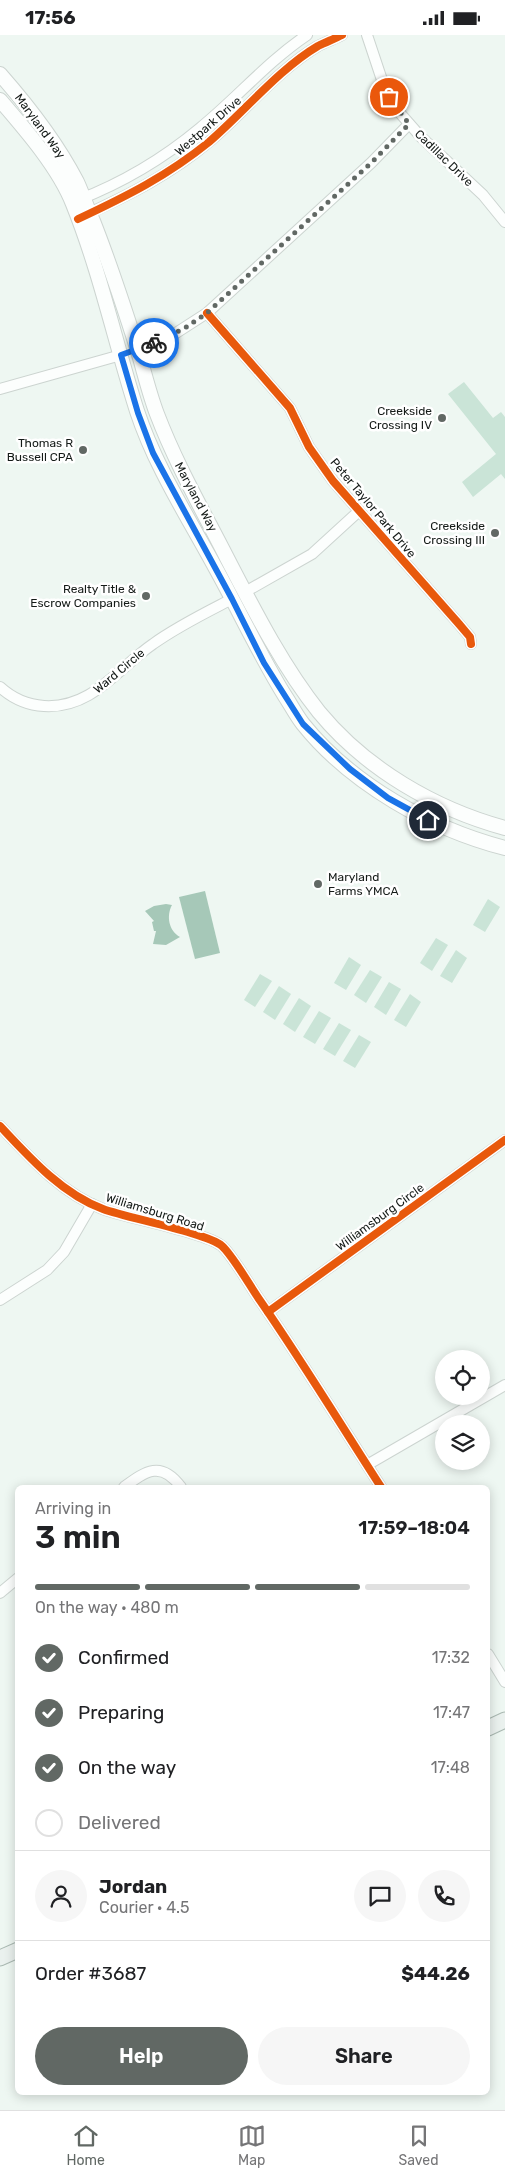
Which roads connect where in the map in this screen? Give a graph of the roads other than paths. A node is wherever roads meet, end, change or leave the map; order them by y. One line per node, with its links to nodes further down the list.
1 (307, 35): 4 (street, Westpark Drive)
2 (342, 35): 5 (street, Westpark Drive)
3 (367, 35): 8 (street, Cadillac Drive)
4 (276, 59): 5 (street); 9 (street, Westpark Drive)
5 (287, 71): 10 (street, Westpark Drive)
6 (0, 74): 9 (main road, Maryland Way)
7 (0, 100): 9 (main road, Maryland Way)
8 (409, 124): 11 (street, Cadillac Drive); 12 (street)
9 (78, 200): 10 (main road, Maryland Way)
10 (84, 216): 13 (main road, Maryland Way); 14 (main road, Maryland Way)
11 (505, 222)
12 (207, 313): 13 (street); 16 (street, Peter Taylor Park Drive)
13 (137, 349): 14 (main road); 17 (main road, Maryland Way)
14 (121, 355): 15 (street); 18 (main road, Maryland Way)
15 (0, 389)
16 (359, 511): 17 (street); 19 (street, Peter Taylor Park Drive)
17 (245, 592): 18 (main road); 21 (main road, Maryland Way)
18 (232, 599): 20 (street, Ward Circle); 22 (main road, Maryland Way)
19 (471, 644)
20 (0, 687)
21 (318, 711): 22 (main road); 23 (main road, Maryland Way)
22 (303, 724): 25 (main road, Maryland Way)
23 (460, 813): 24 (main road, Maryland Way); 25 (main road)
24 (505, 828)
25 (452, 832): 26 (main road, Maryland Way)
26 (505, 848)
27 (0, 1126): 29 (street, Williamsburg Road)
28 (505, 1140): 31 (street, Williamsburg Circle)
29 (92, 1204): 30 (street); 31 (street, Williamsburg Road)
30 (0, 1300)
31 (268, 1313): 33 (street, Williamsburg Road)
32 (505, 1385): 33 (street)
33 (367, 1465): 36 (street, Williamsburg Road)
34 (127, 1485): 35 (street)
35 (180, 1485)
36 (380, 1485)
37 (15, 1580): 38 (street)
38 (0, 1593)
39 (490, 1657): 40 (street)
40 (505, 1682)
41 (505, 1720): 42 (main road)
42 (490, 1727)
43 (15, 1951): 44 (main road)
44 (0, 1958)

